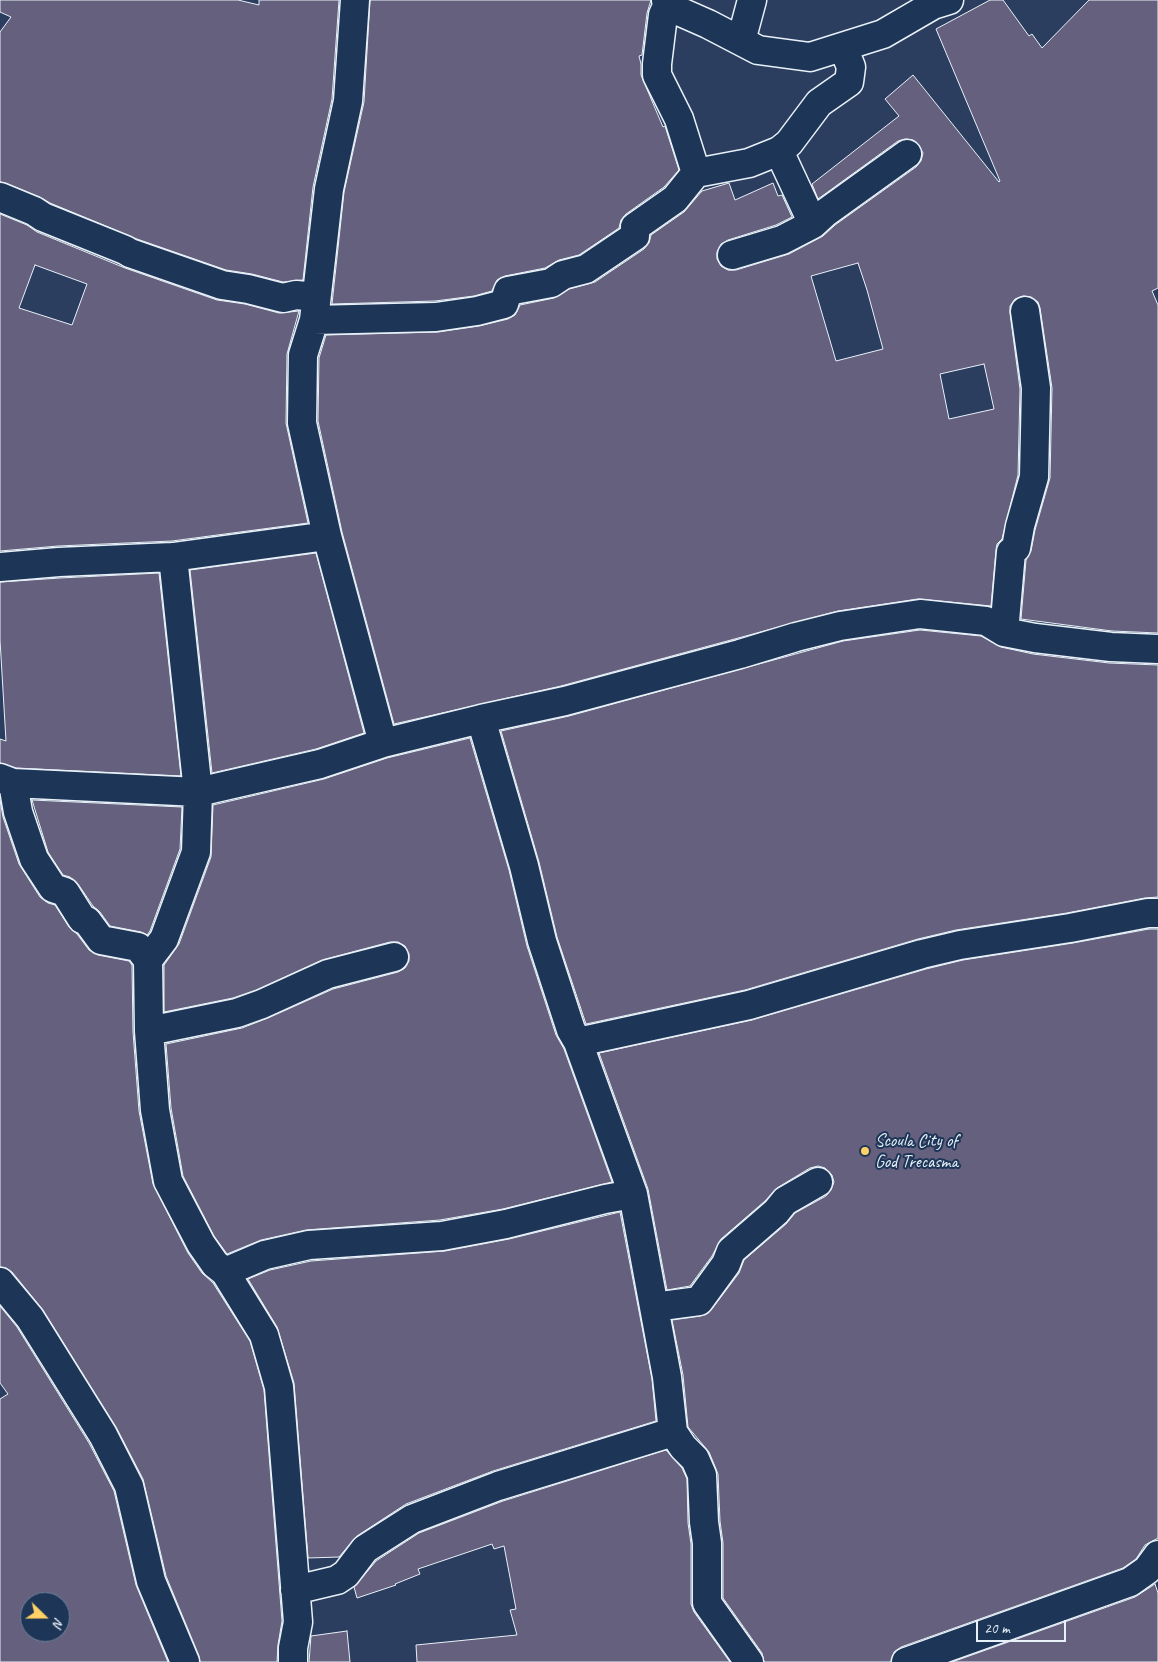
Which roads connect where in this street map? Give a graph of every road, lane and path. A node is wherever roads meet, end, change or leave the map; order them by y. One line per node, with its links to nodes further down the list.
1 (355, 0): 13 (street)
2 (752, 0): 5 (street)
3 (949, 0): 6 (street)
4 (667, 3): 5 (street); 9 (street)
5 (741, 41): 6 (street)
6 (843, 47): 7 (street)
7 (778, 150): 9 (street); 11 (street)
8 (907, 154): 11 (street)
9 (696, 173): 13 (street)
10 (0, 197): 13 (street)
11 (813, 224): 12 (street)
12 (732, 255)
13 (315, 308): 15 (street)
14 (1025, 311): 18 (street)
15 (327, 536): 16 (street); 21 (street)
16 (172, 556): 17 (street); 23 (street)
17 (0, 567)
18 (1004, 632): 19 (street); 20 (street)
19 (1158, 649)
20 (482, 719): 21 (street); 28 (street)
21 (383, 743): 23 (street)
22 (7, 781): 23 (street); 26 (street)
23 (198, 792): 26 (street)
24 (1158, 913): 28 (street)
25 (394, 957): 27 (street)
26 (148, 960): 27 (street)
27 (149, 1030): 31 (street)
28 (578, 1042): 30 (street)
29 (818, 1182): 33 (street)
30 (634, 1194): 31 (street); 33 (street)
31 (225, 1272): 36 (street)
32 (0, 1282): 37 (street)
33 (654, 1307): 34 (street)
34 (673, 1432): 36 (street); 39 (street)
35 (1158, 1555): 40 (street)
36 (295, 1590): 38 (street)
37 (185, 1662)
38 (293, 1662)
39 (749, 1662)
40 (906, 1662)

